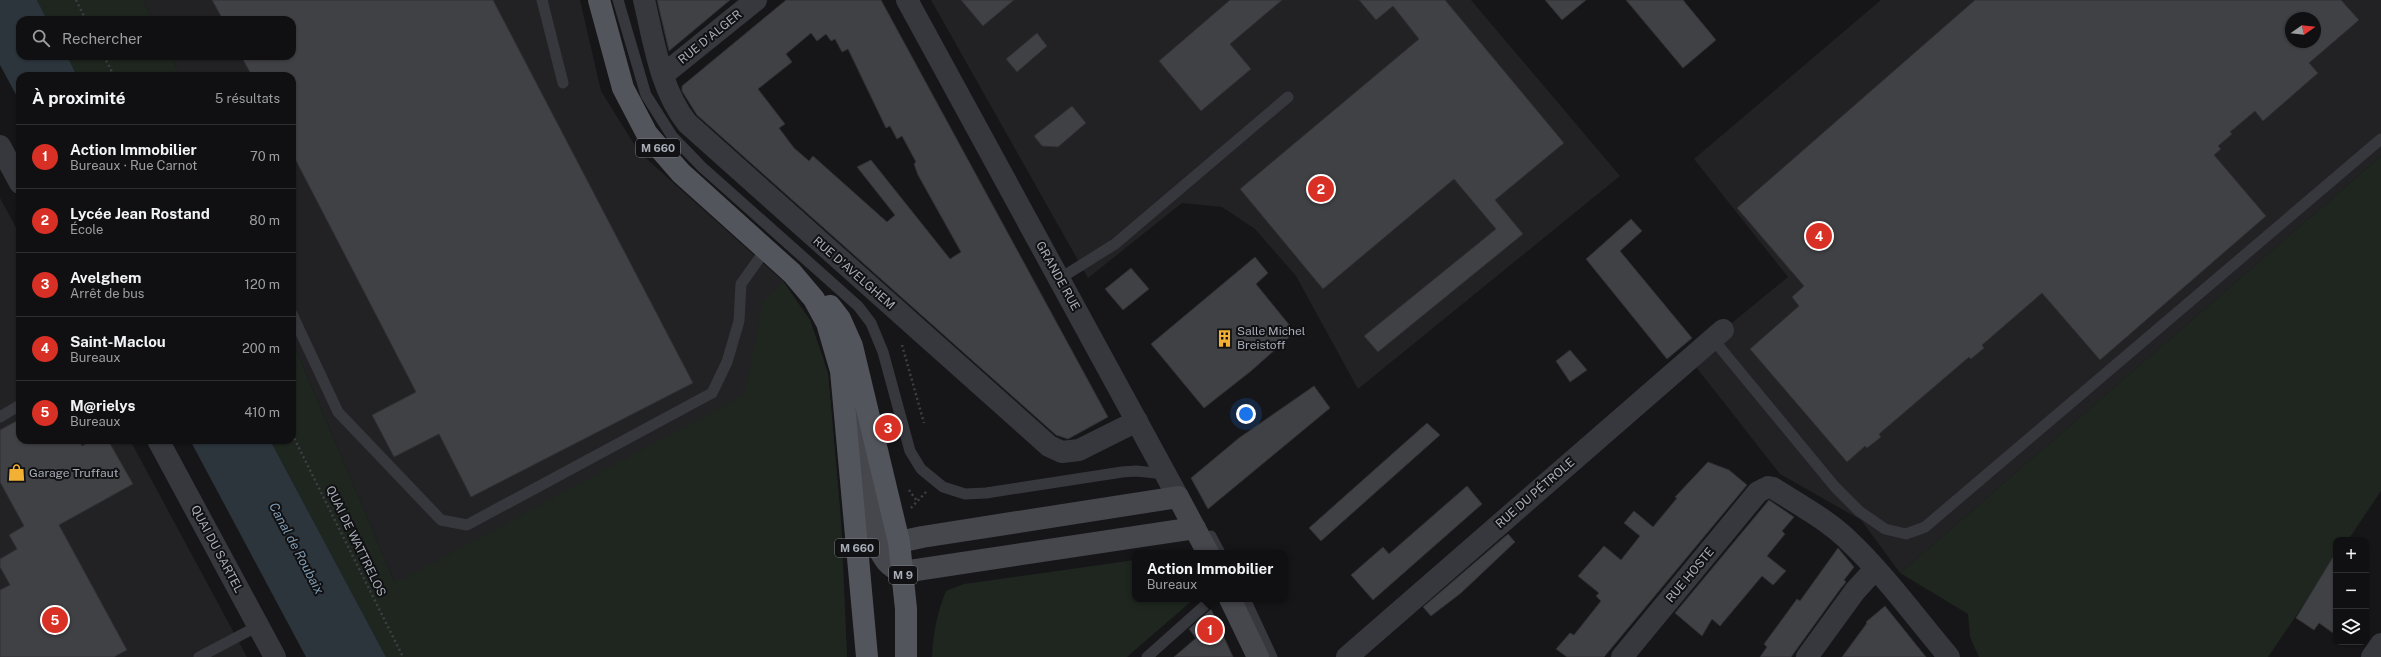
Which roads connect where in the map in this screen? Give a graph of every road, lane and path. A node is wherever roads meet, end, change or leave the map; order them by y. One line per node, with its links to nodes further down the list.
1 (76, 0): 8 (path)
2 (542, 0): 12 (lane)
3 (599, 0): 17 (main road, M 660)
4 (618, 0): 30 (lane)
5 (644, 0): 11 (street, RUE D'AVELGHEM)
6 (756, 0): 11 (street, RUE D'ALGER)
7 (907, 0): 18 (street, GRANDE RUE)
8 (84, 16)
9 (106, 60): 10 (path)
10 (112, 72)
11 (663, 75): 25 (street, RUE D'AVELGHEM)
12 (563, 83)
13 (1288, 97): 18 (lane)
14 (2381, 139): 21 (lane)
15 (0, 146): 16 (street)
16 (16, 176)
17 (771, 253): 19 (main road, M 660); 20 (lane); 34 (main road, M 660)
18 (1059, 279): 25 (street, GRANDE RUE)
19 (814, 299): 34 (main road, M 9); 39 (main road, M 660)
20 (296, 323)
21 (1718, 334): 53 (street, RUE DU PÉTROLE)
22 (901, 341): 26 (path)
23 (16, 407): 24 (lane)
24 (0, 417)
25 (1136, 421): 29 (street, GRANDE RUE)
26 (924, 423)
27 (296, 442): 47 (path, QUAI DE WATTRELOS)
28 (160, 444): 43 (street, QUAI DU SARTEL)
29 (1166, 474): 30 (lane); 31 (street, GRANDE RUE); 36 (lane)
30 (935, 482): 32 (path)
31 (1178, 497): 33 (main road, GRANDE RUE); 34 (main road)
32 (911, 508)
33 (1195, 528): 35 (main road, GRANDE RUE); 38 (main road, M 9)
34 (889, 547): 38 (main road, M 9); 39 (main road, M 9)
35 (1206, 550)
36 (1218, 550)
37 (1875, 569): 54 (street, RUE HOSTE); 55 (street); 56 (street)
38 (903, 572): 49 (main road, M 9)
39 (861, 580): 48 (main road)
40 (1209, 602): 50 (lane)
41 (1231, 602): 51 (main road)
42 (1246, 602): 52 (lane)
43 (258, 626): 45 (lane); 46 (street, QUAI DU SARTEL)
44 (2381, 644): 57 (street)
45 (200, 657)
46 (275, 657)
47 (403, 657)
48 (867, 657)
49 (906, 657)
50 (1147, 657)
51 (1258, 657)
52 (1272, 657)
53 (1347, 657)
54 (1622, 657)
55 (1807, 657)
56 (1949, 657)
57 (2372, 657)

